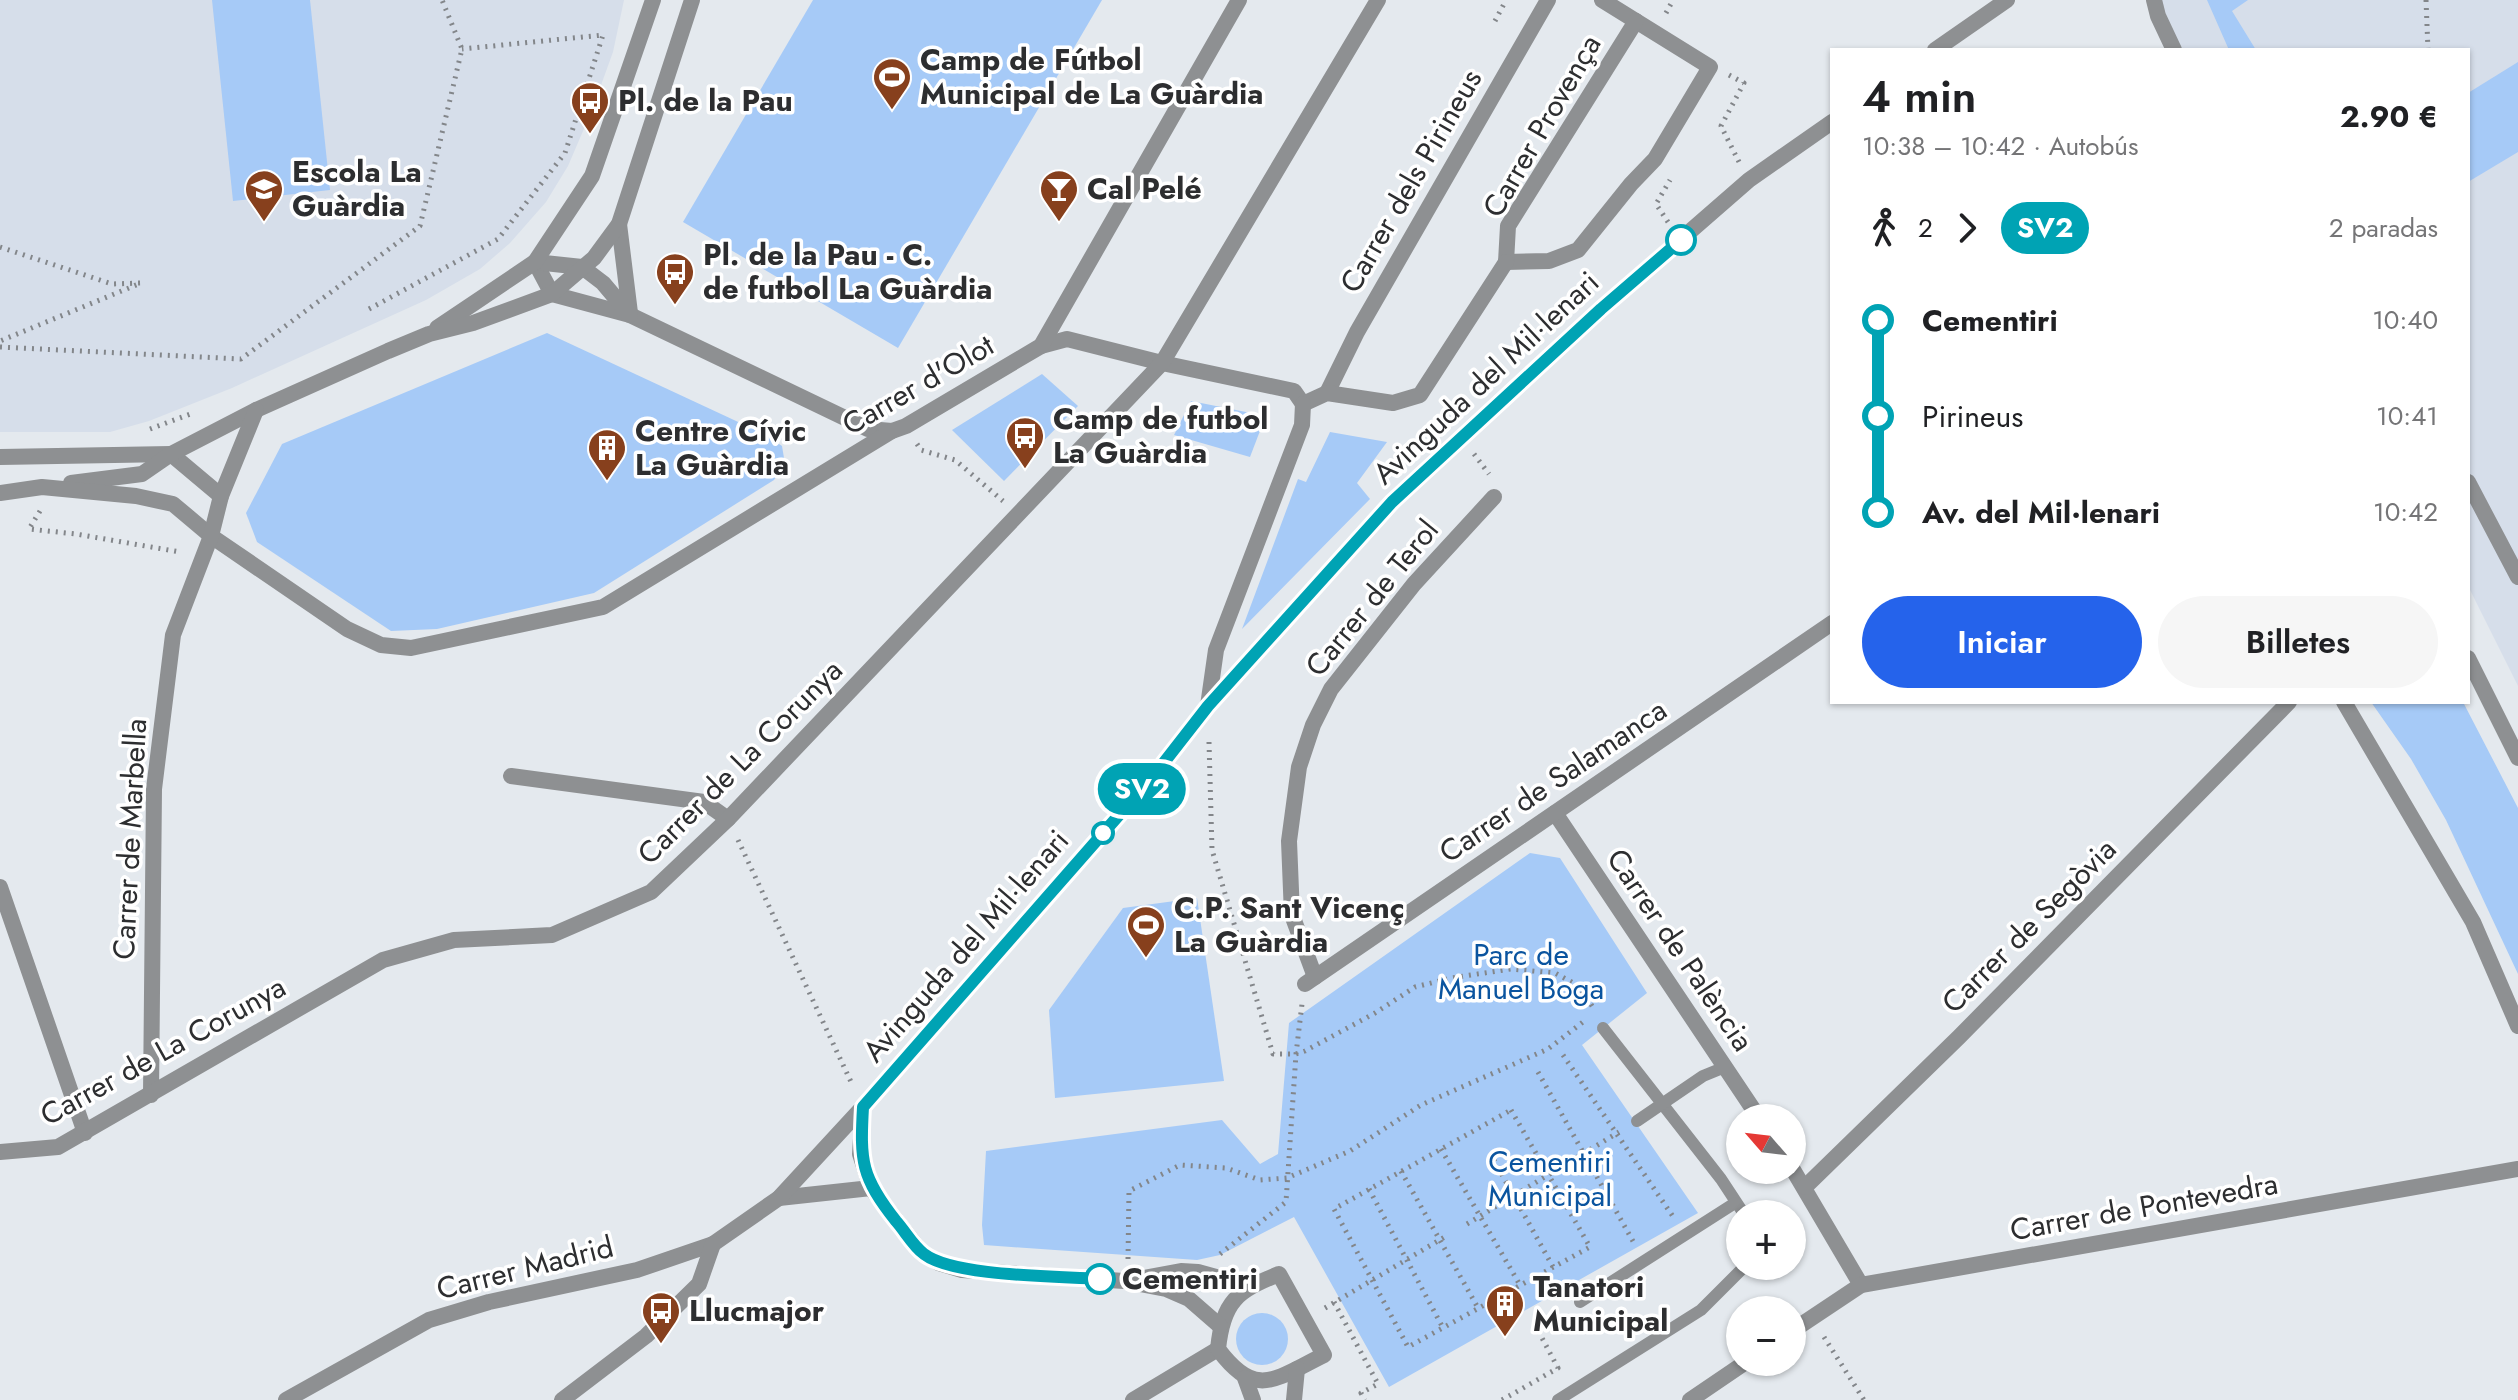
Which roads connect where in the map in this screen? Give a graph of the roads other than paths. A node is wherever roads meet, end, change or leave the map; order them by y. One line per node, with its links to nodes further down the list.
1 (653, 0): 14 (street)
2 (692, 0): 13 (street)
3 (1239, 0): 20 (street, Carrer d'Olot)
4 (1378, 0): 21 (street, Carrer de La Corunya)
5 (1548, 0): 22 (street, Carrer dels Pirineus)
6 (1602, 0): 9 (street)
7 (2007, 0): 10 (street)
8 (2154, 0): 11 (street)
9 (1636, 21): 15 (street, Carrer Provença); 15 (street)
10 (1938, 48)
11 (2173, 48)
12 (1830, 123): 39 (street, Avinguda del Mil·lenari)
13 (619, 224): 16 (street); 18 (street)
14 (535, 262): 16 (street); 17 (street); 19 (street)
15 (1506, 262): 22 (street)
16 (582, 267): 17 (street); 18 (street)
17 (552, 294): 18 (street); 19 (street)
18 (630, 315): 25 (street)
19 (429, 334): 24 (street)
20 (1041, 346): 21 (street); 25 (street, Carrer d'Olot)
21 (1162, 363): 23 (street); 43 (street, Carrer de La Corunya)
22 (1327, 393): 23 (street)
23 (1303, 404): 39 (street)
24 (256, 410): 26 (street); 31 (street, Carrer de Marbella)
25 (899, 428): 33 (street, Carrer d'Olot)
26 (171, 454): 27 (street); 29 (street); 31 (street)
27 (0, 457)
28 (2470, 486): 34 (street)
29 (42, 487): 30 (street); 33 (street, Carrer d'Olot)
30 (0, 493)
31 (221, 496): 33 (street, Carrer de Marbella)
32 (1494, 497): 45 (street, Carrer de Terol)
33 (211, 536): 49 (street, Carrer de Marbella)
34 (2518, 577)
35 (1830, 624): 42 (street, Carrer de Salamanca)
36 (2470, 662): 40 (street)
37 (2287, 704): 58 (street, Carrer de Segòvia)
38 (2345, 704): 46 (street)
39 (1208, 706): 52 (street, Avinguda del Mil·lenari)
40 (2518, 758)
41 (511, 776): 43 (street)
42 (1555, 813): 45 (street, Carrer de Salamanca); 48 (street, Carrer de Palència)
43 (728, 819): 49 (street, Carrer de La Corunya)
44 (0, 887): 54 (street)
45 (1310, 980)
46 (2518, 1026)
47 (1603, 1028): 51 (lane)
48 (1725, 1067): 50 (street, Carrer de Palència); 51 (lane)
49 (151, 1095): 54 (street, Carrer de La Corunya)
50 (1750, 1104)
51 (1664, 1105): 53 (lane); 61 (lane)
52 (863, 1107): 59 (street); 60 (street, Carrer Madrid)
53 (1637, 1121)
54 (85, 1133): 55 (street, Carrer de La Corunya)
55 (0, 1152)
56 (2518, 1169): 66 (street, Carrer de Pontevedra)
57 (1803, 1184): 58 (street)
58 (1805, 1187): 66 (street)
59 (871, 1188): 60 (street, Carrer Madrid); 65 (street)
60 (779, 1198): 63 (street, Carrer Madrid)
61 (1734, 1200)
62 (1726, 1217): 68 (lane)
63 (713, 1244): 75 (street, Carrer Madrid); 76 (street)
64 (1731, 1280): 80 (lane)
65 (1126, 1281): 67 (street); 70 (street)
66 (1861, 1285): 69 (street, Carrer de Pontevedra)
67 (1249, 1286): 70 (street); 72 (street)
68 (1580, 1302)
69 (1806, 1322)
70 (1220, 1326): 71 (street)
71 (1218, 1349): 74 (street); 77 (street)
72 (1297, 1369): 74 (street); 79 (street)
73 (1726, 1376): 81 (street)
74 (1245, 1378): 78 (street)
75 (286, 1400)
76 (562, 1400)
77 (1133, 1400)
78 (1253, 1400)
79 (1294, 1400)
80 (1558, 1400)
81 (1690, 1400)

